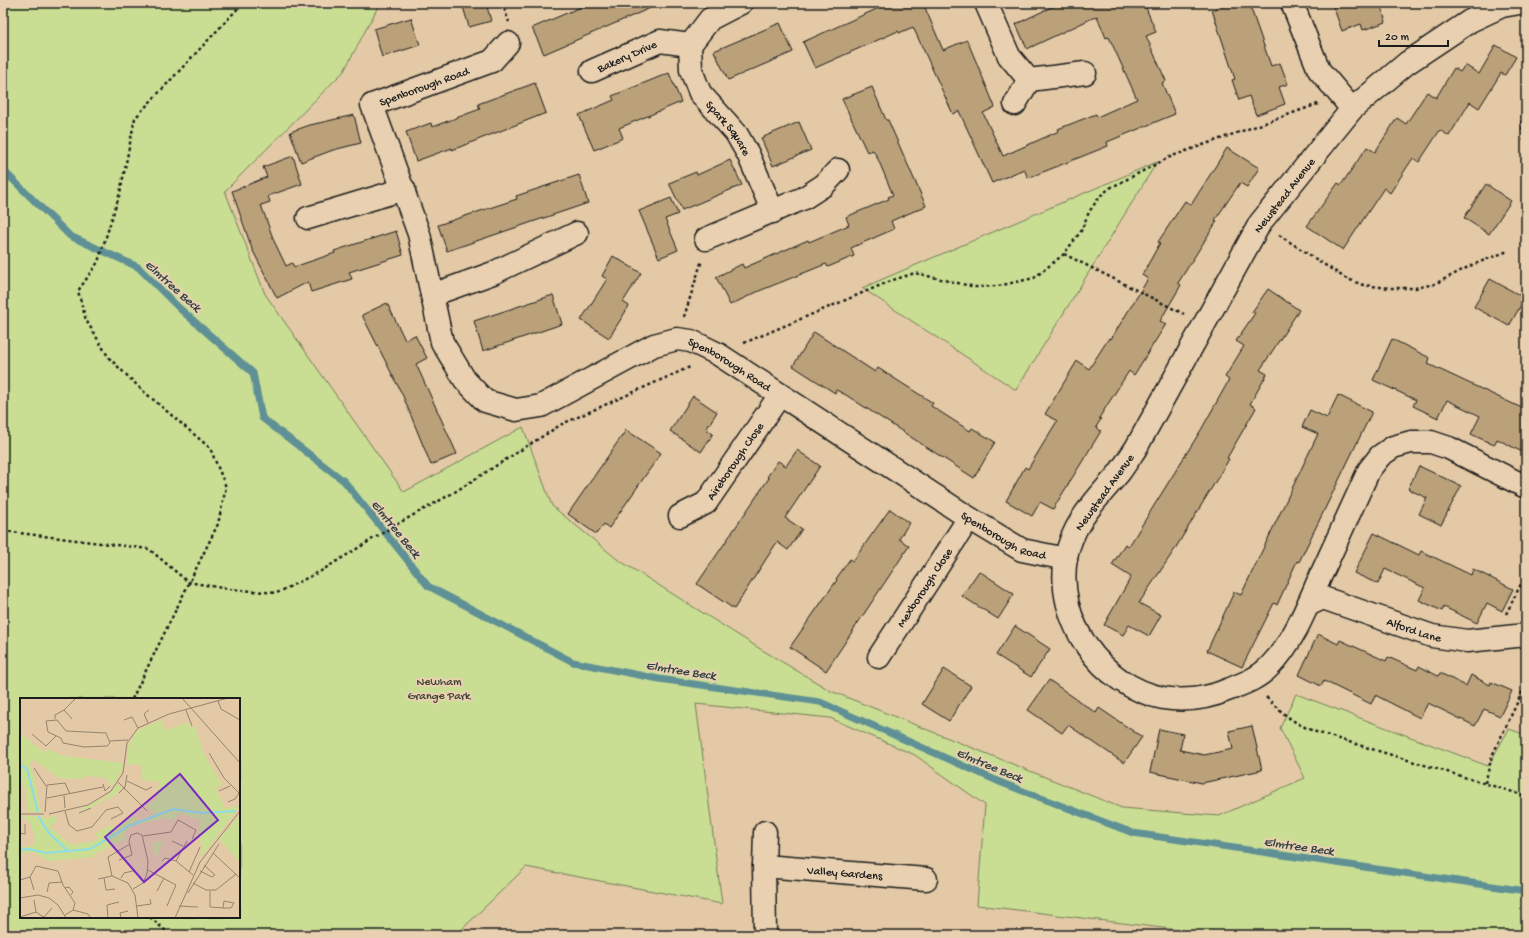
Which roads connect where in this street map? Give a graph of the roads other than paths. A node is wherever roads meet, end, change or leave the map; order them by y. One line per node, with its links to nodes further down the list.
1 (741, 3): 6 (street)
2 (986, 3): 9 (street)
3 (1292, 3): 10 (street)
4 (1520, 3): 10 (street, Newstead Avenue)
5 (508, 43): 13 (street, Spenborough Road)
6 (690, 45): 7 (street, Bakery Drive); 14 (street, Spark Square)
7 (592, 71)
8 (1085, 73): 9 (street)
9 (1029, 80): 11 (street)
10 (1347, 102): 23 (street, Newstead Avenue)
11 (1015, 104)
12 (838, 170): 14 (street)
13 (404, 189): 15 (street); 18 (street, Spenborough Road)
14 (773, 212): 17 (street)
15 (308, 218)
16 (576, 233): 18 (street)
17 (706, 239)
18 (432, 295): 19 (street, Spenborough Road)
19 (780, 395): 21 (street, Aireborough Close); 22 (street, Spenborough Road)
20 (1526, 487): 24 (street, Newstead Avenue)
21 (680, 516)
22 (969, 518): 23 (street, Spenborough Road); 26 (street, Mexborough Close)
23 (1066, 558): 24 (street, Newstead Avenue)
24 (1308, 605): 25 (street, Alford Lane)
25 (1526, 634)
26 (879, 657)
27 (766, 832): 28 (street)
28 (764, 866): 29 (street, Valley Gardens); 30 (street)
29 (926, 879)
30 (765, 935)

